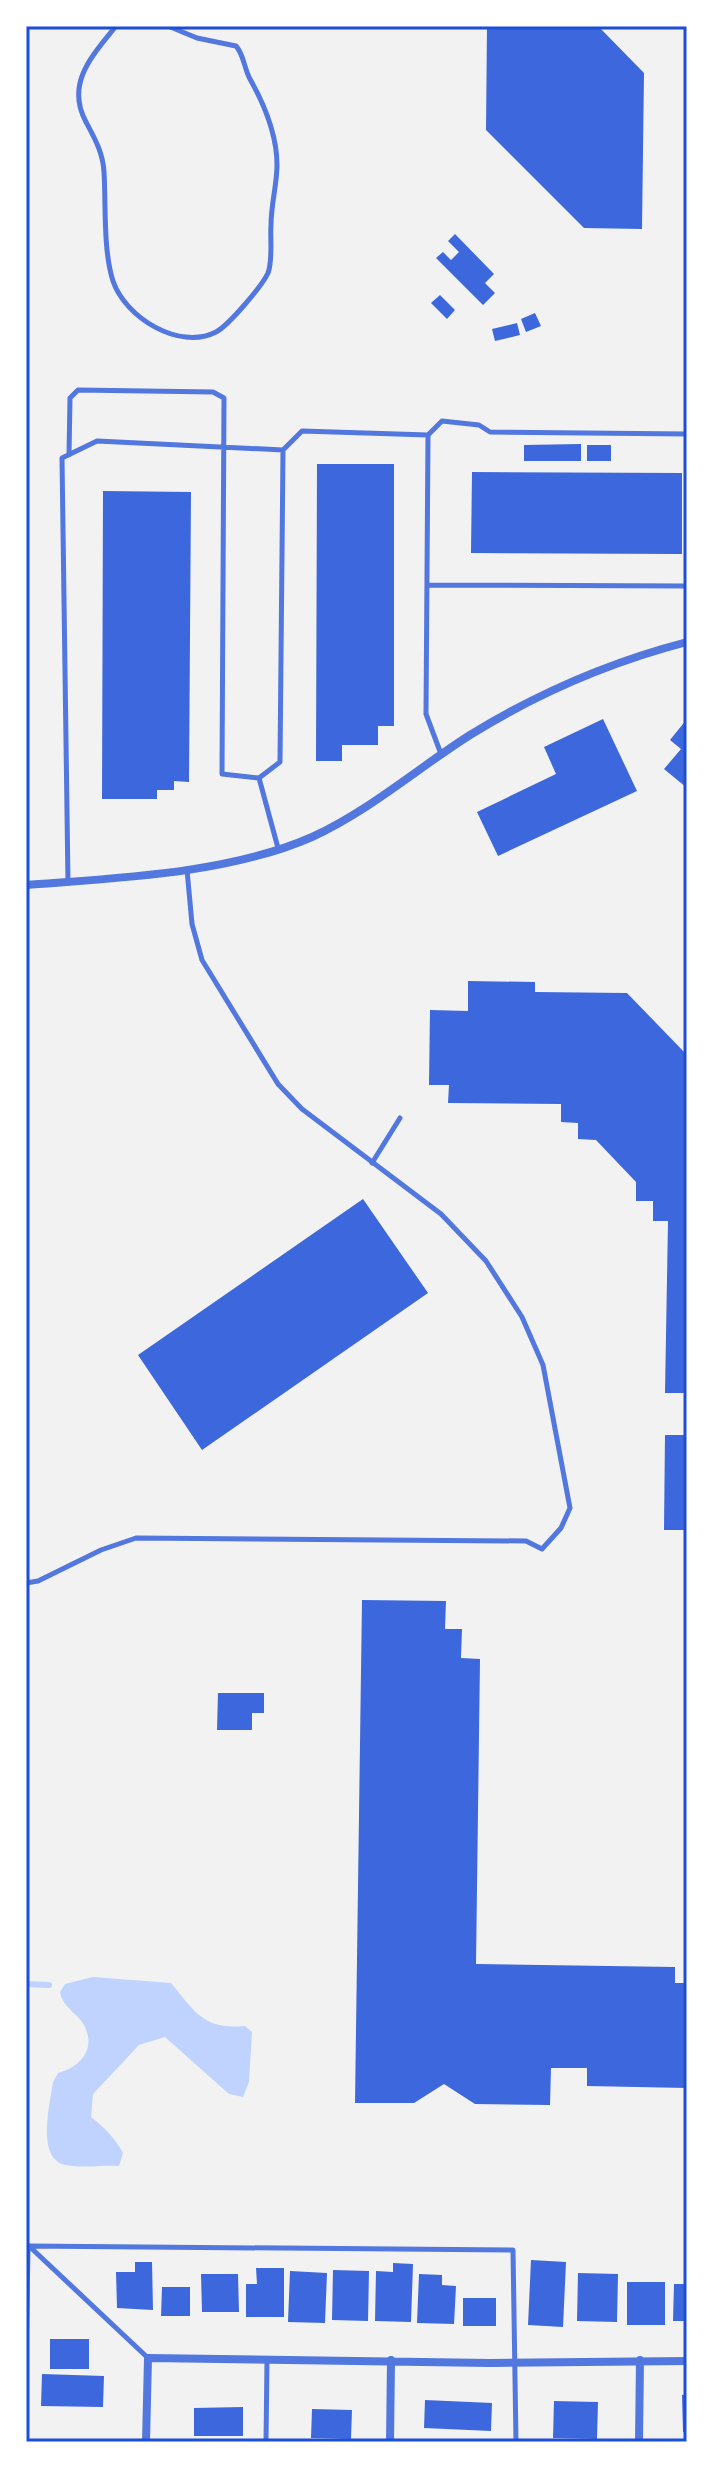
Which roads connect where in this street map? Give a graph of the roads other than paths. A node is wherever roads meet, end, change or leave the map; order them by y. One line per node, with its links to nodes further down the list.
1 (116, 26): 2 (lane)
2 (168, 26)
3 (687, 434): 4 (lane)
4 (428, 435): 6 (lane); 8 (lane)
5 (224, 447): 6 (lane); 7 (lane); 7 (lane); 12 (lane)
6 (283, 450): 12 (lane)
7 (69, 455): 15 (lane)
8 (427, 585): 9 (lane); 11 (lane)
9 (687, 586)
10 (687, 642): 11 (street)
11 (441, 755): 13 (street)
12 (259, 778): 13 (lane)
13 (278, 848): 14 (street)
14 (187, 869): 15 (street); 18 (lane)
15 (68, 882): 16 (street)
16 (26, 885)
17 (400, 1118): 18 (lane)
18 (372, 1163): 19 (lane)
19 (26, 1583)
20 (28, 2246): 21 (lane); 22 (lane); 27 (lane)
21 (148, 2358): 23 (street); 28 (street)
22 (26, 2359)
23 (267, 2359): 24 (street); 29 (lane)
24 (391, 2360): 27 (street); 30 (street)
25 (640, 2360): 26 (street); 27 (street); 32 (street)
26 (687, 2361)
27 (513, 2362): 31 (lane)
28 (146, 2442)
29 (266, 2442)
30 (390, 2442)
31 (516, 2442)
32 (639, 2442)

